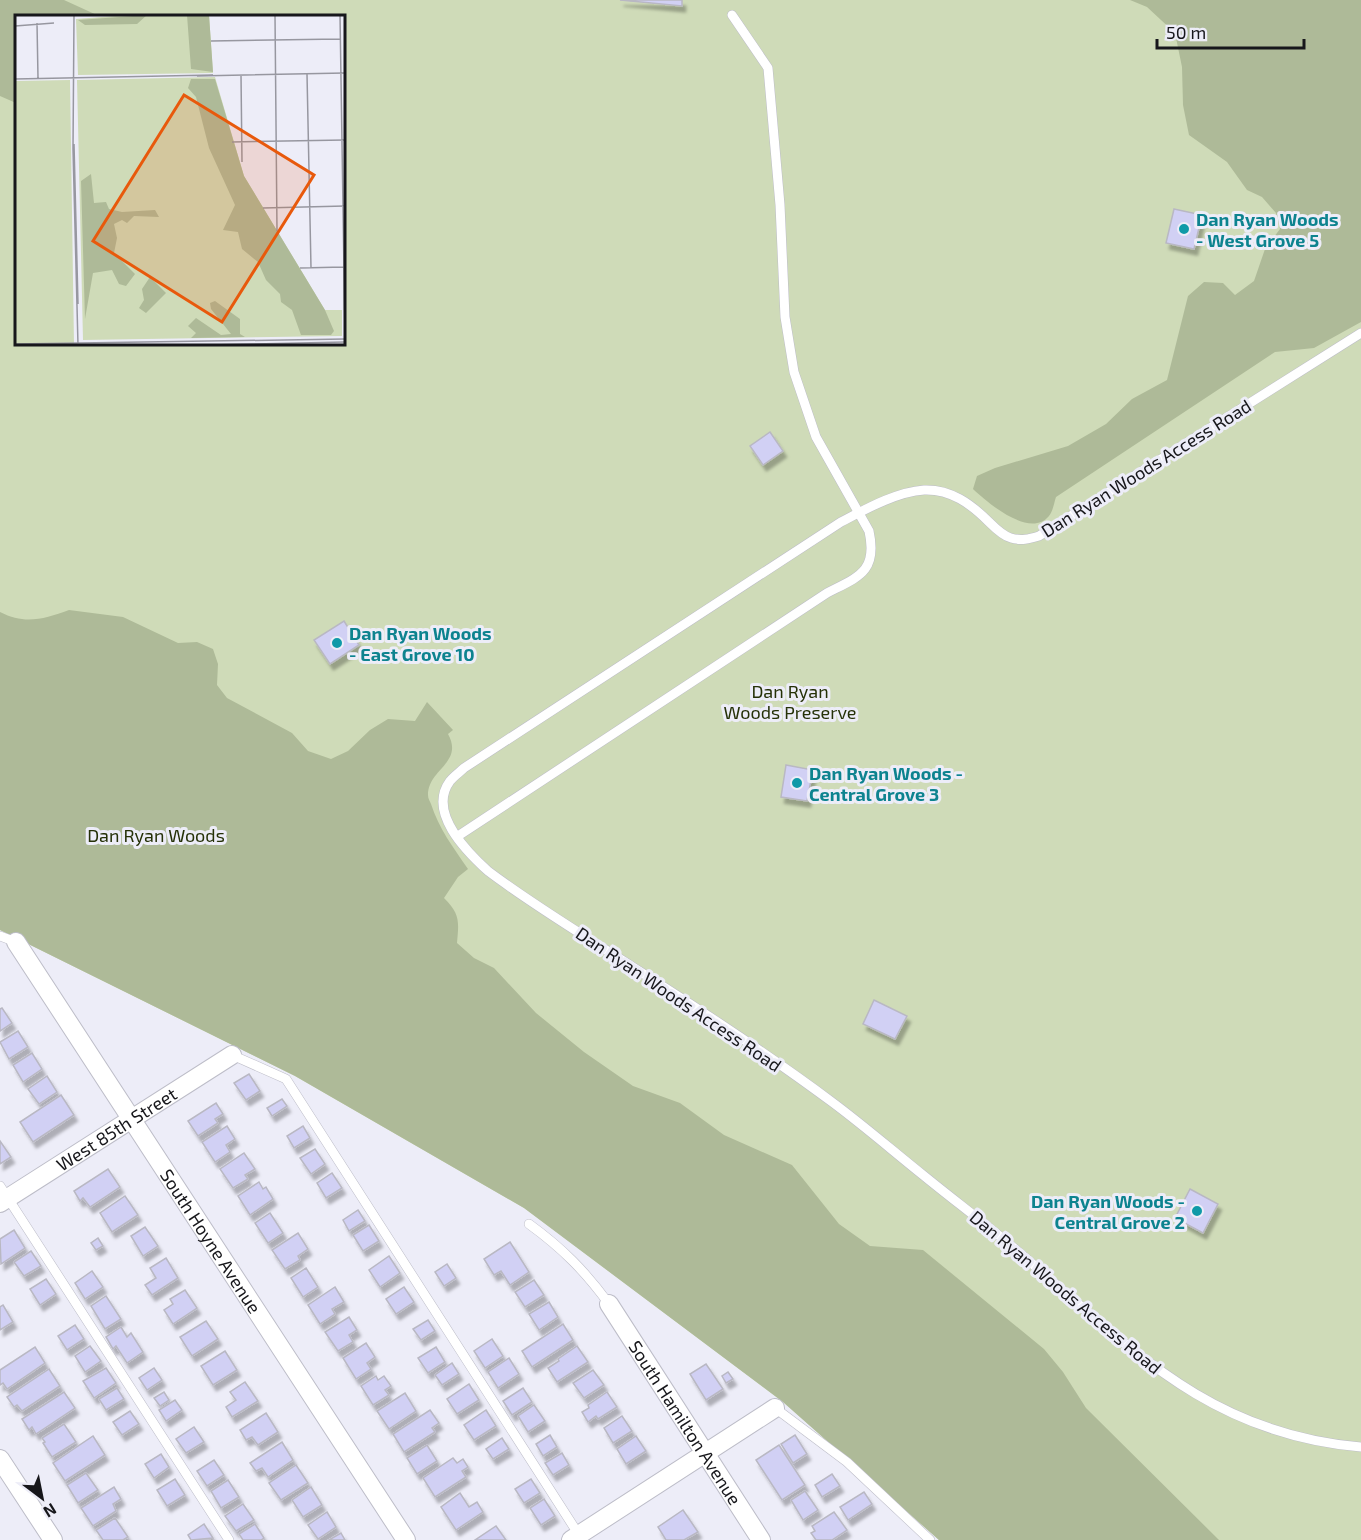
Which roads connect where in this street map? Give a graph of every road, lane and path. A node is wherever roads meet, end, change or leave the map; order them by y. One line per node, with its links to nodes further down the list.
1 (732, 15): 3 (lane)
2 (1361, 333): 3 (lane, Dan Ryan Woods Access Road)
3 (860, 513): 4 (lane); 4 (lane, Dan Ryan Woods Access Road)
4 (458, 836): 12 (lane, Dan Ryan Woods Access Road)
5 (8, 939): 7 (street, South Hoyne Avenue)
6 (232, 1054): 7 (street, West 85th Street); 15 (lane)
7 (132, 1118): 8 (street, West 85th Street); 18 (street, South Hoyne Avenue)
8 (3, 1196): 17 (lane)
9 (529, 1224): 10 (lane)
10 (609, 1304): 13 (street, South Hamilton Avenue)
11 (775, 1408): 13 (street); 20 (lane)
12 (1361, 1447)
13 (705, 1453): 15 (street); 19 (street, South Hamilton Avenue)
14 (0, 1459): 16 (street)
15 (577, 1538)
16 (53, 1540)
17 (229, 1540)
18 (406, 1540)
19 (761, 1540)
20 (930, 1540)

